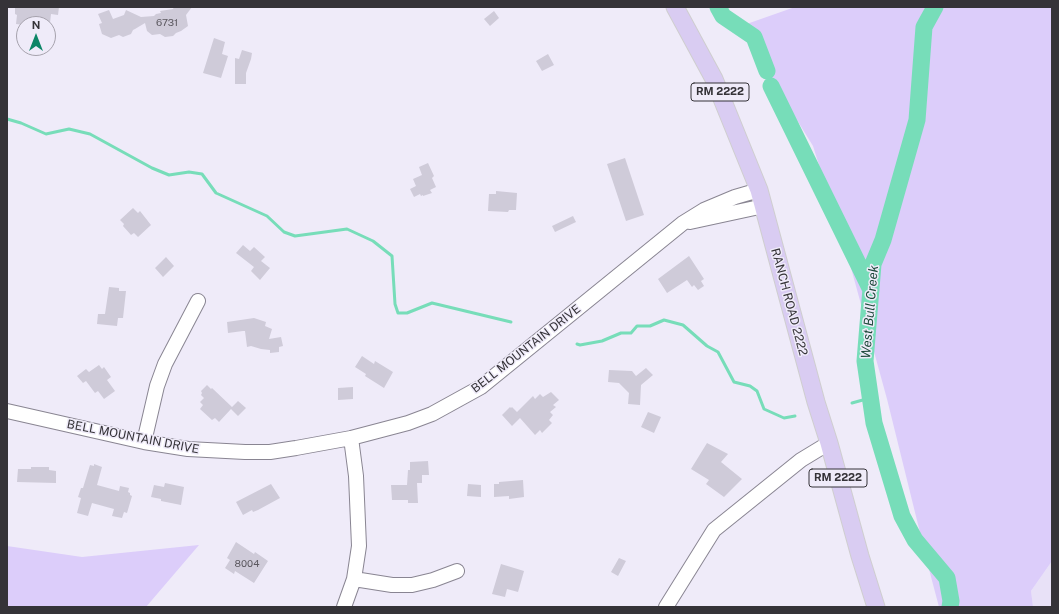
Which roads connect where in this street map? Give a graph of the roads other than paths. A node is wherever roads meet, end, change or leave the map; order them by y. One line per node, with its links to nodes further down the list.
1 (675, 7): 2 (main road, RANCH ROAD 2222 / RM 2222)
2 (761, 198): 5 (street, BELL MOUNTAIN DRIVE); 7 (main road, RANCH ROAD 2222 / RM 2222)
3 (198, 301): 6 (street)
4 (7, 411): 6 (street, BELL MOUNTAIN DRIVE)
5 (351, 438): 6 (street, BELL MOUNTAIN DRIVE); 9 (street)
6 (144, 442)
7 (829, 444): 11 (street); 12 (main road, RANCH ROAD 2222 / RM 2222)
8 (457, 571): 9 (street)
9 (354, 580): 10 (street)
10 (344, 607)
11 (666, 607)
12 (876, 607)

